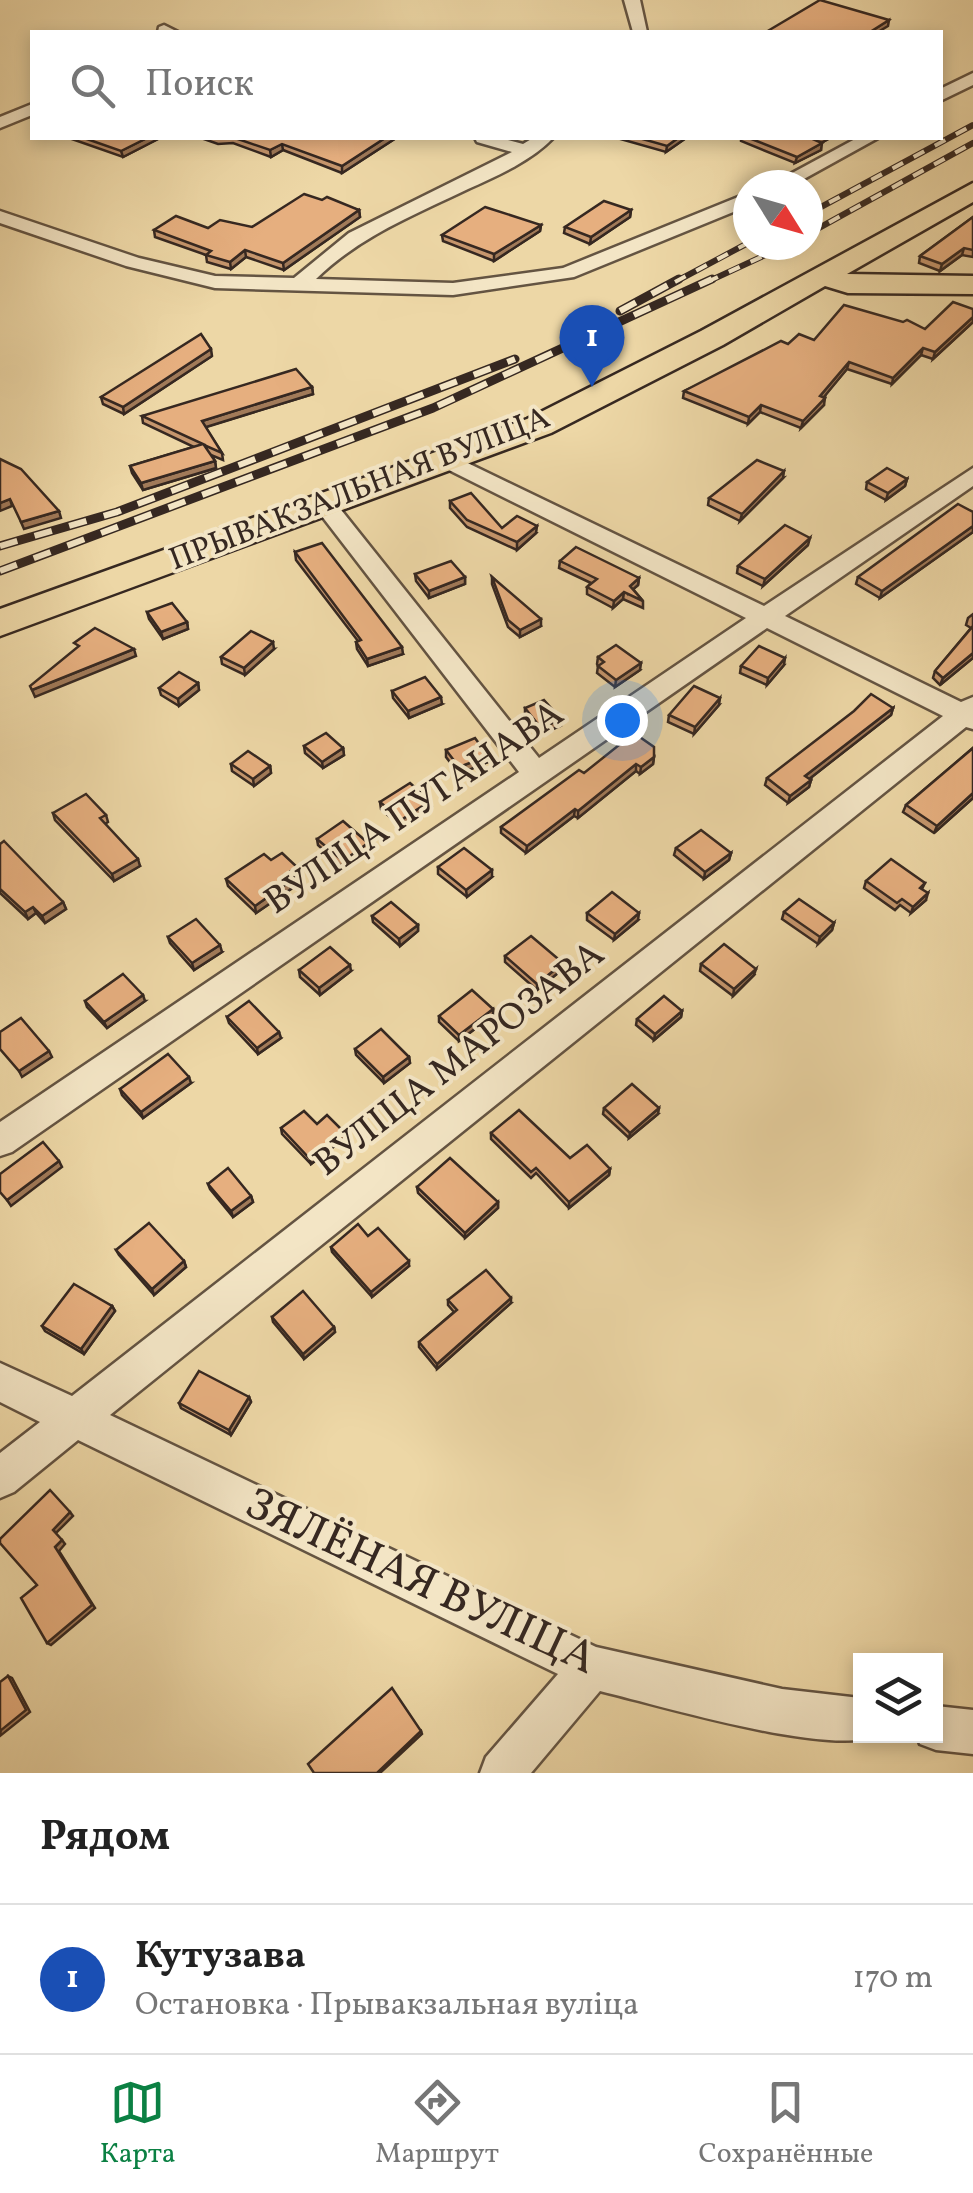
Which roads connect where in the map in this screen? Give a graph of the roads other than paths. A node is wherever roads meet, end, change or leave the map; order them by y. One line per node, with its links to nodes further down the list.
1 (632, 0): 2 (street)
2 (640, 30)
3 (973, 78): 4 (street)
4 (943, 94)
5 (30, 110): 6 (street)
6 (0, 123)
7 (490, 140): 10 (street)
8 (542, 140): 10 (street)
9 (864, 140): 11 (street)
10 (528, 151): 18 (street)
11 (807, 170)
12 (973, 190): 17 (main road, ПРЫВАКЗАЛЬНАЯ ВУЛІЦА)
13 (733, 205): 18 (street)
14 (0, 217): 15 (street)
15 (28, 226): 16 (street); 18 (street)
16 (0, 242)
17 (822, 276): 19 (main road); 20 (main road, ПРЫВАКЗАЛЬНАЯ ВУЛІЦА)
18 (301, 283)
19 (973, 284)
20 (449, 460): 22 (main road, ПРЫВАКЗАЛЬНАЯ ВУЛІЦА); 23 (street)
21 (973, 475): 23 (street, ВУЛІЦА ПУГАНАВА)
22 (326, 506): 24 (main road, ПРЫВАКЗАЛЬНАЯ ВУЛІЦА); 26 (street)
23 (766, 620): 25 (street); 26 (street, ВУЛІЦА ПУГАНАВА)
24 (0, 622)
25 (970, 714): 29 (street, ВУЛІЦА МАРОЗАВА)
26 (536, 774): 27 (street, ВУЛІЦА ПУГАНАВА)
27 (0, 1142)
28 (0, 1382): 29 (street, ЗЯЛЁНАЯ ВУЛІЦА)
29 (75, 1420): 30 (street, ВУЛІЦА МАРОЗАВА); 31 (street, ЗЯЛЁНАЯ ВУЛІЦА)
30 (0, 1478)
31 (592, 1668): 32 (street, ЗЯЛЁНАЯ ВУЛІЦА); 35 (street)
32 (853, 1719)
33 (943, 1729): 34 (street)
34 (973, 1732)
35 (502, 1773)

